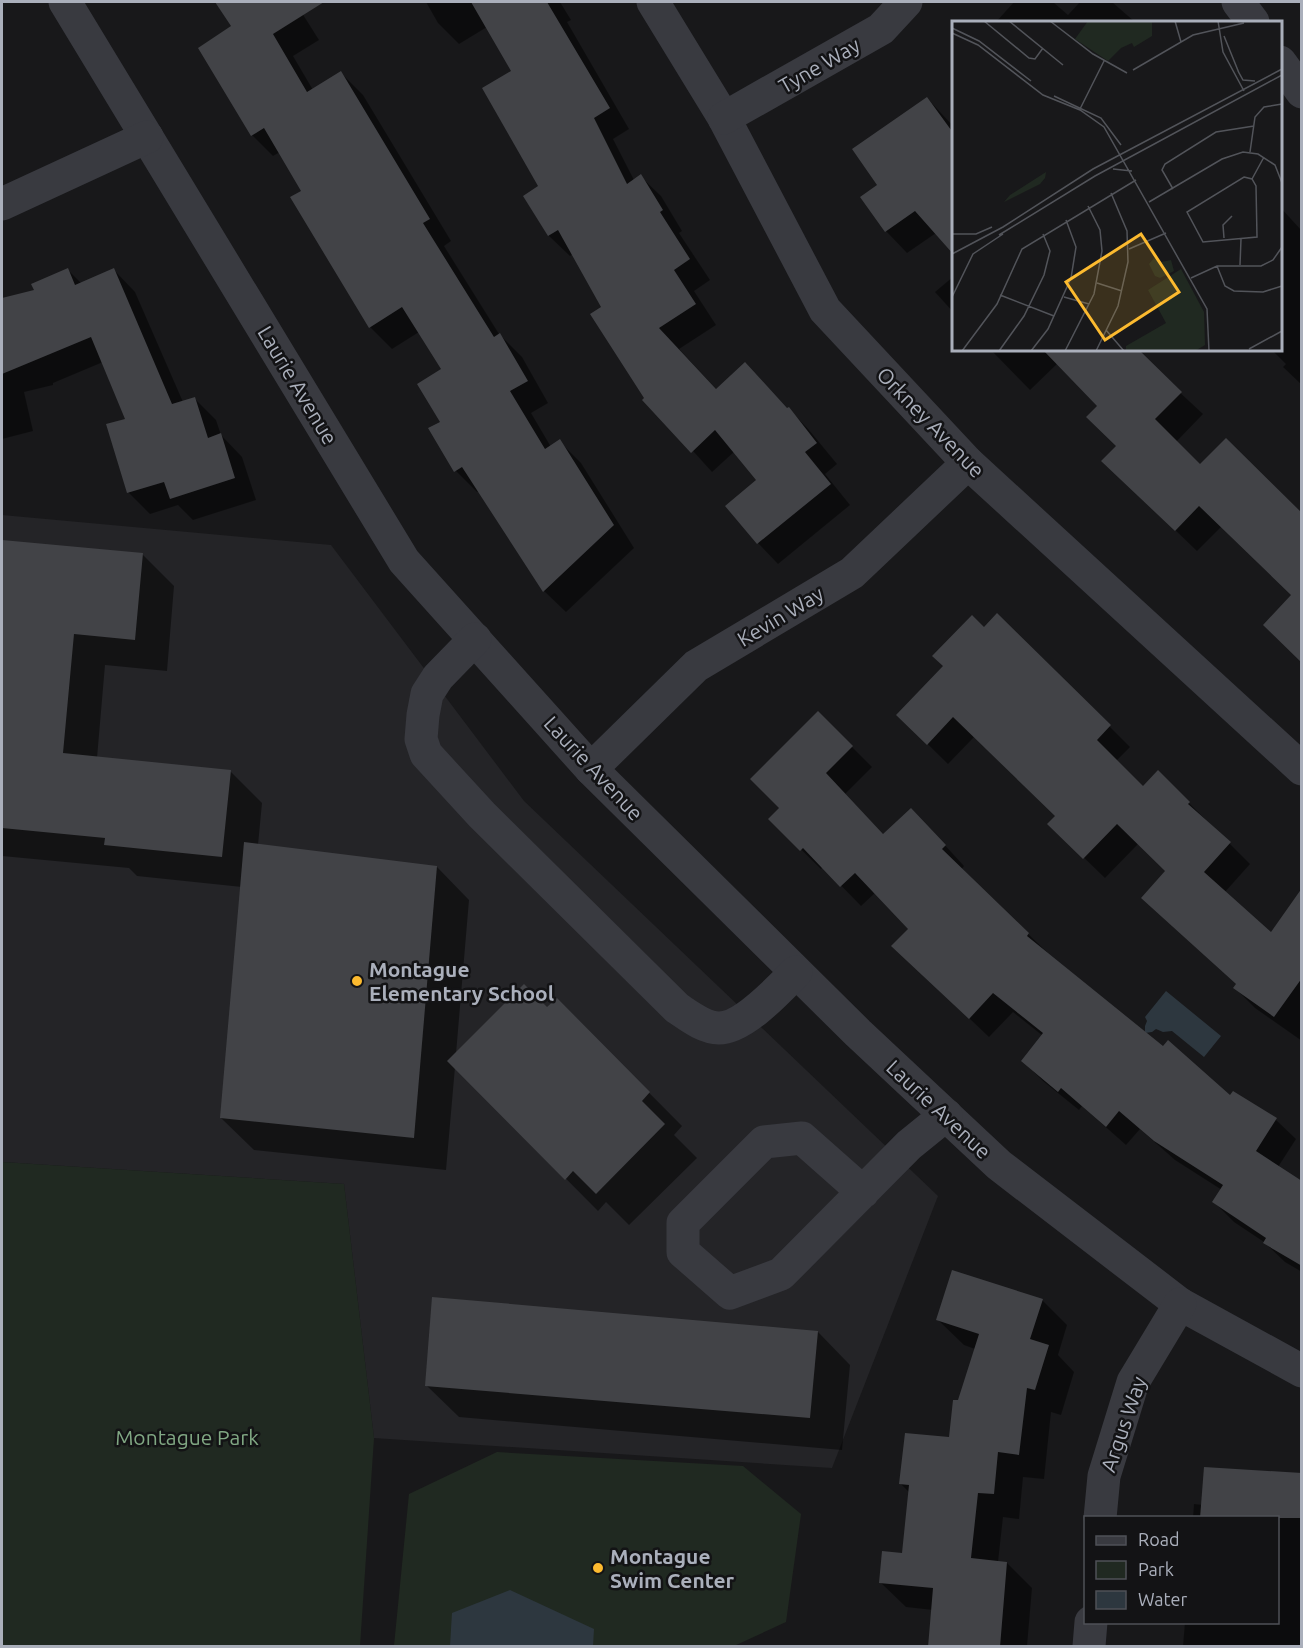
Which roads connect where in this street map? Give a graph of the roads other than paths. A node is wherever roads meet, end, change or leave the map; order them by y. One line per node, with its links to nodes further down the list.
1 (65, 2): 9 (street, Laurie Avenue)
2 (653, 2): 8 (street, Orkney Avenue)
3 (906, 2): 8 (street, Tyne Way)
4 (1238, 2): 5 (street)
5 (1252, 21)
6 (1282, 63): 7 (street)
7 (1302, 93)
8 (724, 118): 11 (street, Orkney Avenue)
9 (147, 137): 10 (street); 12 (street, Laurie Avenue)
10 (2, 204)
11 (968, 463): 13 (street, Kevin Way); 14 (street, Orkney Avenue)
12 (475, 639): 13 (street, Laurie Avenue); 15 (street)
13 (591, 769): 15 (street, Laurie Avenue)
14 (1302, 769)
15 (796, 972): 16 (street, Laurie Avenue)
16 (946, 1115): 17 (street); 18 (street, Laurie Avenue)
17 (863, 1192): 17 (street)
18 (1180, 1304): 19 (street, Laurie Avenue); 20 (street, Argus Way)
19 (1302, 1371)
20 (1100, 1516)
21 (1091, 1624): 22 (street)
22 (1089, 1647)

